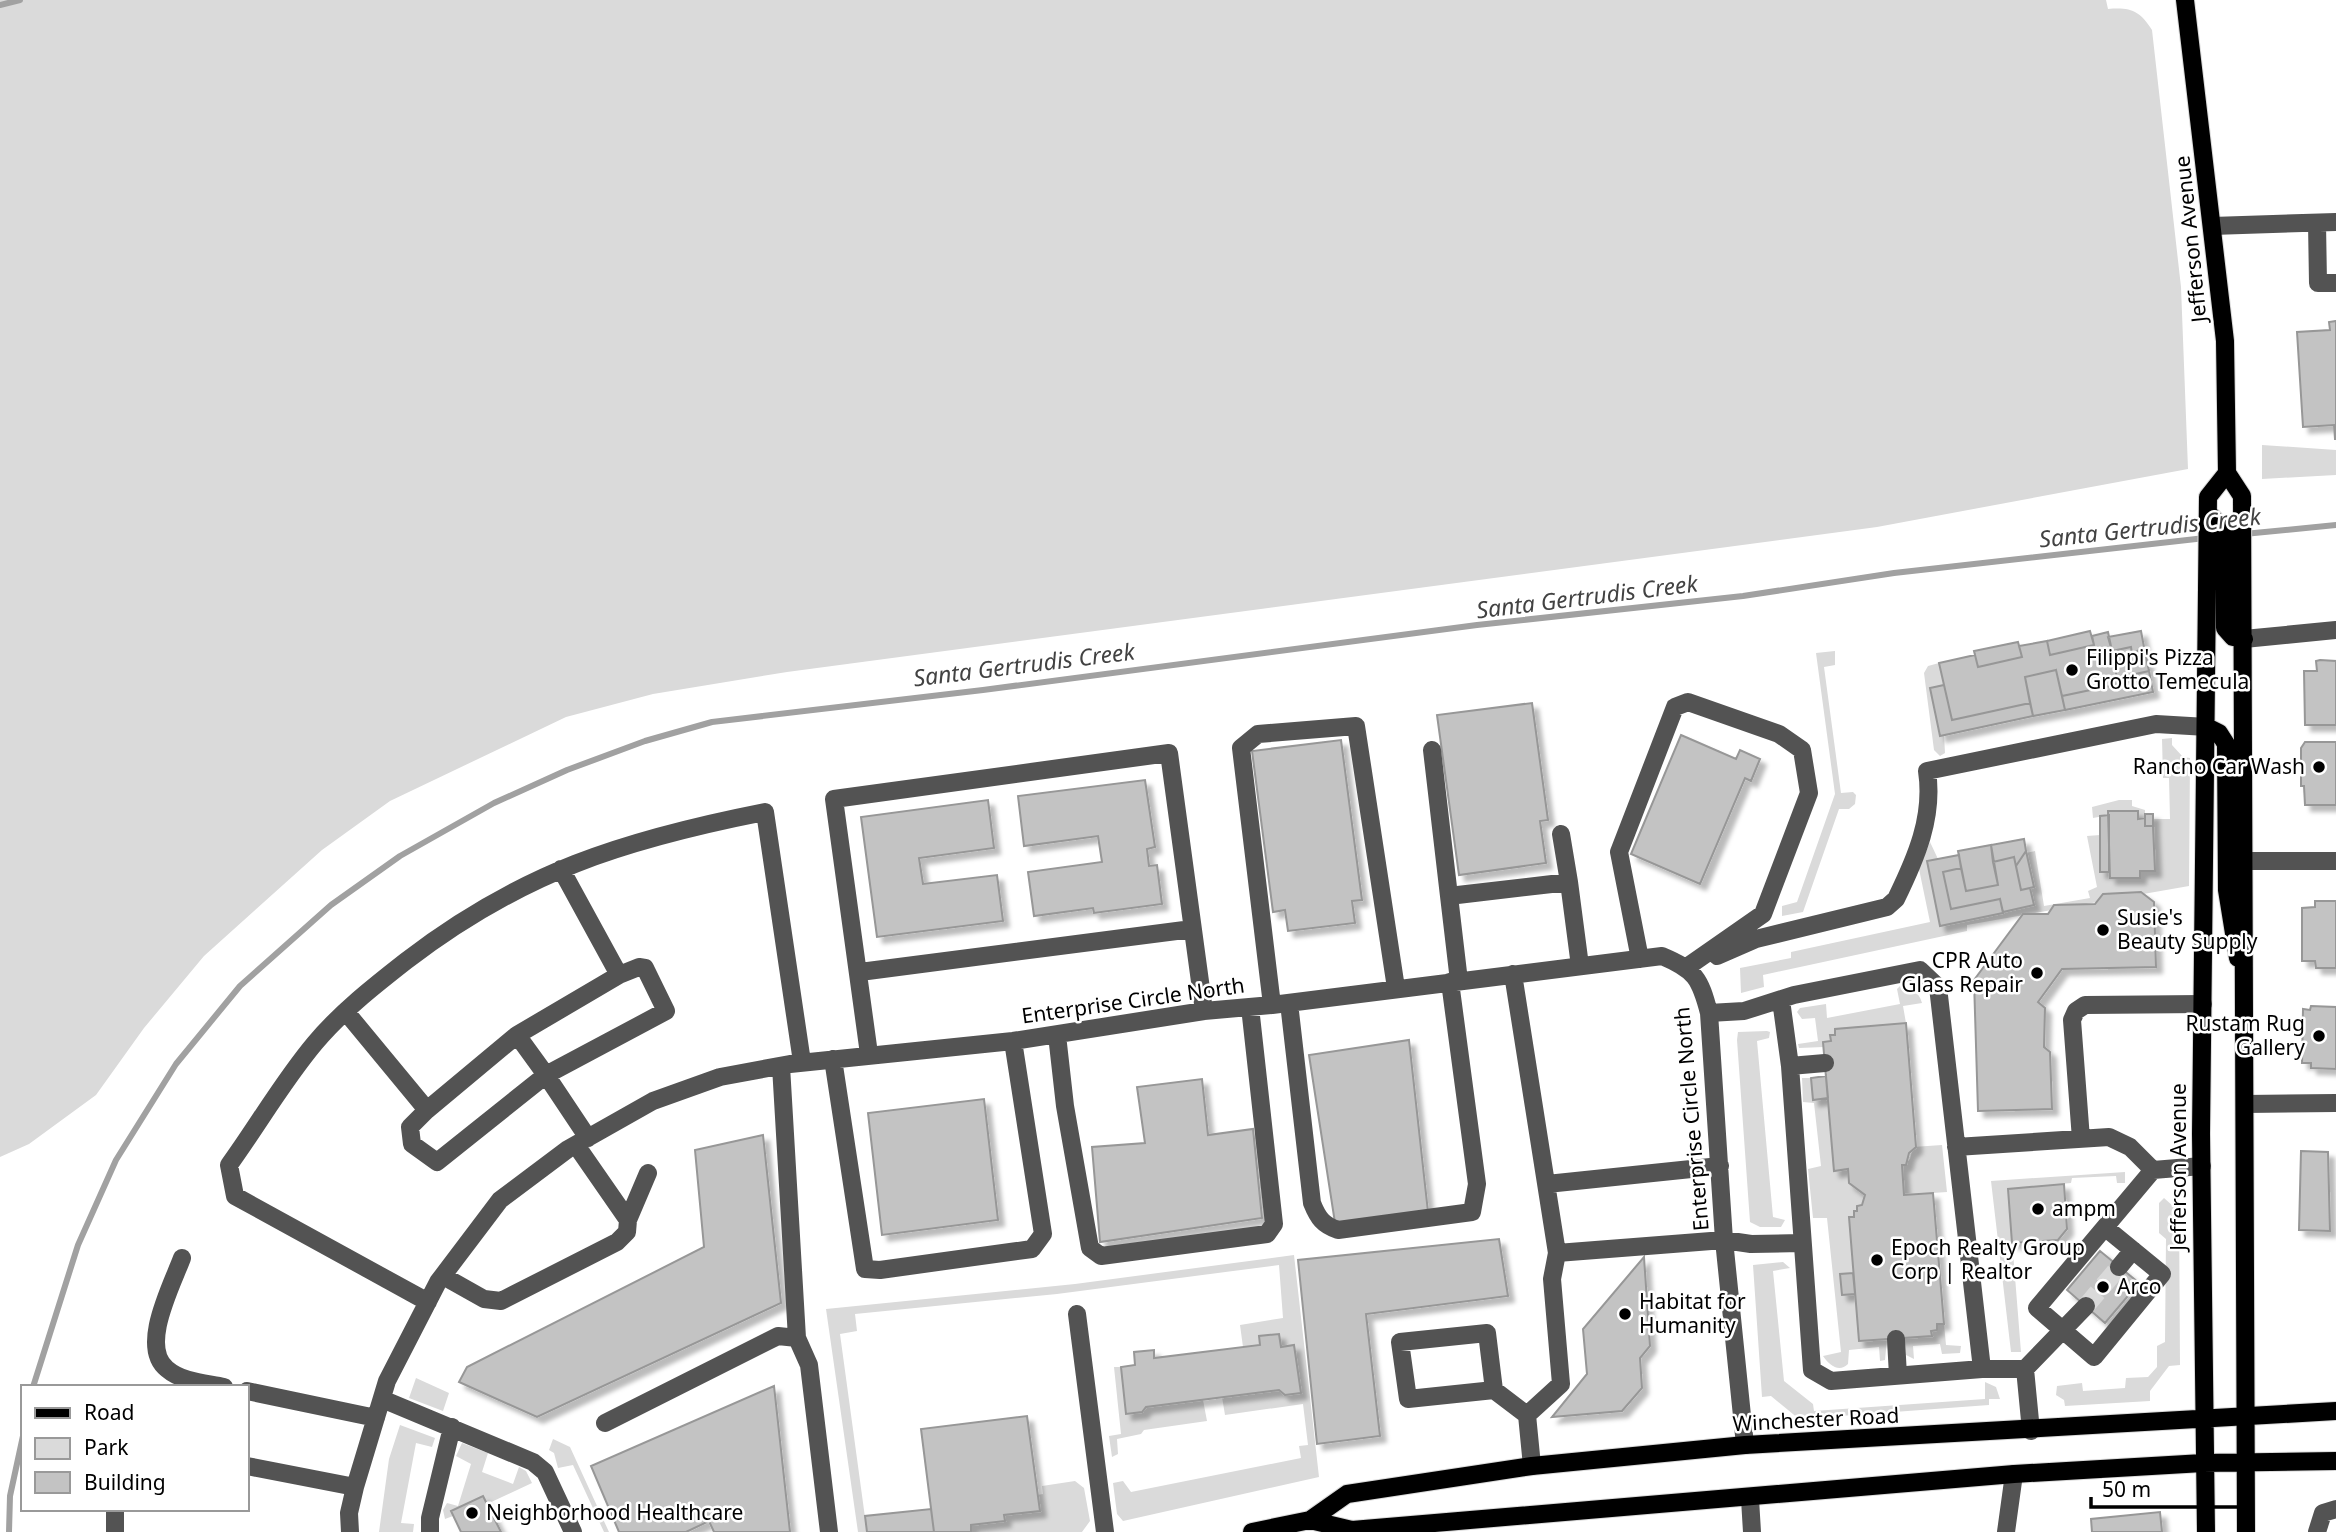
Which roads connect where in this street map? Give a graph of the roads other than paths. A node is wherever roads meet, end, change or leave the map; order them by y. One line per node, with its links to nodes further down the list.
1 (2185, 0): 4 (main road, Jefferson Avenue)
2 (2336, 222): 3 (street)
3 (2317, 223): 4 (street); 5 (street)
4 (2212, 226): 6 (main road, Jefferson Avenue)
5 (2336, 283)
6 (2227, 473): 7 (main road, Jefferson Avenue); 9 (main road, Jefferson Avenue)
7 (2208, 513): 9 (main road); 10 (main road, Jefferson Avenue)
8 (2336, 630): 9 (street)
9 (2244, 639): 13 (main road, Jefferson Avenue)
10 (2207, 727): 21 (street); 25 (main road); 30 (main road, Jefferson Avenue)
11 (1432, 750): 17 (street)
12 (1561, 834): 16 (street)
13 (2245, 861): 14 (street); 25 (main road, Jefferson Avenue)
14 (2336, 861)
15 (561, 869): 24 (street); 33 (street); 40 (street)
16 (1569, 882): 17 (street); 20 (street)
17 (1449, 896): 26 (street)
18 (1192, 929): 22 (street); 22 (street); 32 (street)
19 (1640, 959): 20 (street, Enterprise Circle North); 21 (street, Enterprise Circle North); 21 (street)
20 (1580, 966): 23 (street, Enterprise Circle North)
21 (1687, 967): 34 (street, Enterprise Circle North)
22 (860, 972): 38 (street)
23 (1513, 974): 26 (street, Enterprise Circle North); 55 (street)
24 (619, 975): 35 (street); 44 (street)
25 (2245, 978): 46 (main road, Jefferson Avenue)
26 (1454, 982): 27 (street, Enterprise Circle North); 29 (street)
27 (1396, 988): 29 (street, Enterprise Circle North); 29 (street)
28 (1781, 1000): 34 (street); 43 (street); 50 (street)
29 (1281, 1004): 31 (street, Enterprise Circle North)
30 (2203, 1004): 48 (street); 52 (main road, Jefferson Avenue)
31 (1250, 1007): 32 (street, Enterprise Circle North); 36 (street)
32 (1204, 1011): 36 (street, Enterprise Circle North)
33 (346, 1012): 47 (street); 65 (street)
34 (1709, 1013): 51 (street, Enterprise Circle North)
35 (517, 1035): 44 (street); 47 (street)
36 (1057, 1035): 37 (street, Enterprise Circle North)
37 (1013, 1041): 38 (street, Enterprise Circle North); 39 (street)
38 (869, 1054): 39 (street, Enterprise Circle North)
39 (834, 1059): 40 (street, Enterprise Circle North)
40 (802, 1062): 42 (street, Enterprise Circle North)
41 (1825, 1063): 43 (street)
42 (781, 1066): 49 (street, Enterprise Circle North); 69 (street)
43 (1790, 1066): 59 (street)
44 (546, 1075): 47 (street); 49 (street)
45 (2336, 1103): 46 (street)
46 (2245, 1104): 80 (main road, Jefferson Avenue)
47 (427, 1110)
48 (2081, 1139): 50 (street); 53 (street)
49 (582, 1141): 56 (street); 64 (street, Enterprise Circle North)
50 (1956, 1147): 71 (street)
51 (1720, 1166): 55 (street); 58 (street, Enterprise Circle North)
52 (2202, 1166): 53 (street); 82 (main road, Jefferson Avenue)
53 (2153, 1170): 57 (street)
54 (648, 1173): 56 (street)
55 (1547, 1184): 61 (street)
56 (628, 1220): 64 (street)
57 (2106, 1229): 60 (street); 68 (street)
58 (1724, 1240): 59 (street); 61 (street); 86 (street, Enterprise Circle North)
59 (1801, 1243): 73 (street)
60 (2133, 1250): 63 (street); 68 (street)
61 (1557, 1253): 79 (street)
62 (182, 1258): 74 (street)
63 (2119, 1267)
64 (443, 1276): 65 (street, Enterprise Circle North)
65 (428, 1302): 77 (street, Enterprise Circle North)
66 (2087, 1306): 68 (street)
67 (1077, 1314): 103 (street)
68 (2064, 1333): 72 (street)
69 (797, 1338): 83 (street); 102 (street)
70 (1896, 1339): 73 (street)
71 (1982, 1369): 72 (street); 73 (street)
72 (2025, 1369): 85 (street)
73 (1898, 1376)
74 (214, 1385)
75 (1494, 1390): 75 (street); 79 (street)
76 (248, 1391): 81 (street)
77 (382, 1399): 81 (street, Enterprise Circle North); 84 (street)
78 (2336, 1411): 80 (main road, Winchester Road)
79 (1527, 1415): 91 (street)
80 (2245, 1417): 82 (main road, Winchester Road); 89 (main road, Jefferson Avenue)
81 (376, 1418): 93 (street, Enterprise Circle North)
82 (2202, 1418): 85 (main road, Winchester Road); 88 (main road, Jefferson Avenue)
83 (605, 1423)
84 (452, 1427): 100 (street); 101 (street)
85 (2031, 1431): 86 (main road, Winchester Road)
86 (1745, 1446): 91 (main road, Winchester Road)
87 (2336, 1461): 89 (main road, Winchester Road)
88 (2203, 1463): 89 (main road, Winchester Road); 92 (main road, Winchester Road); 107 (main road, Jefferson Avenue)
89 (2245, 1464): 108 (main road, Jefferson Avenue)
90 (248, 1466): 93 (street)
91 (1532, 1466): 97 (main road, Winchester Road)
92 (2014, 1474): 94 (main road, Winchester Road); 106 (street)
93 (355, 1487): 99 (street, Enterprise Circle North)
94 (1750, 1499): 97 (main road, Winchester Road); 105 (street)
95 (2332, 1510): 109 (street)
96 (115, 1511): 98 (street)
97 (1302, 1525): 104 (main road, Winchester Road)
98 (115, 1532)
99 (350, 1532)
100 (430, 1532)
101 (573, 1532)
102 (829, 1532)
103 (1105, 1532)
104 (1252, 1532)
105 (1752, 1532)
106 (2007, 1532)
107 (2206, 1532)
108 (2246, 1532)
109 (2317, 1532)

